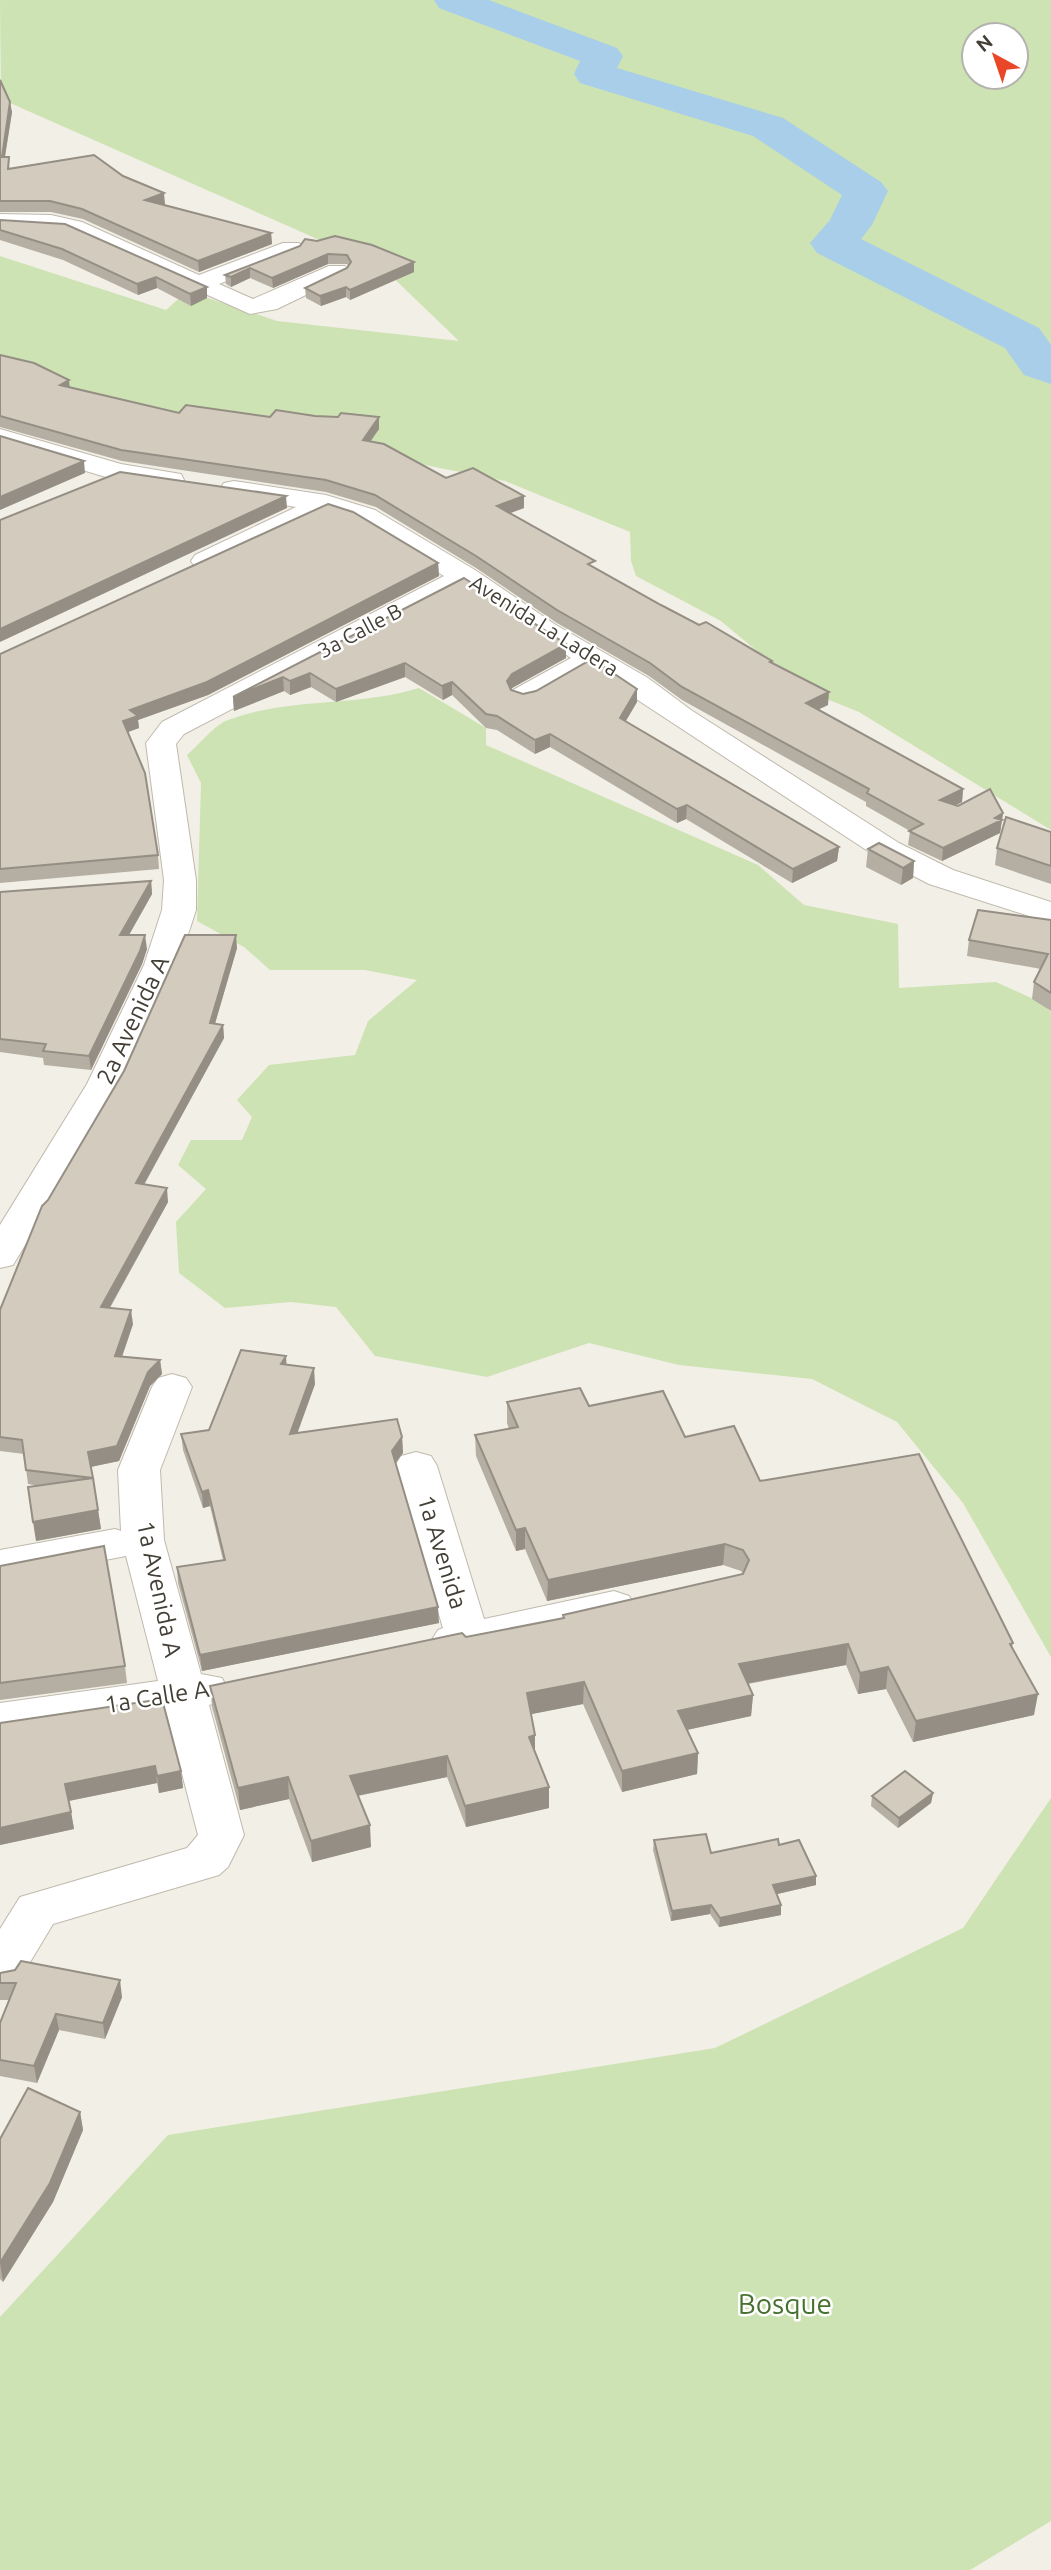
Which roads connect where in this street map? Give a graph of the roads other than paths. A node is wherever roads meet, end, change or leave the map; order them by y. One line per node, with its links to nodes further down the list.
1 (0, 221): 4 (street)
2 (291, 248): 4 (street)
3 (337, 271): 4 (street)
4 (197, 284)
5 (0, 437): 6 (street, Avenida La Ladera)
6 (118, 472): 7 (street); 8 (street, Avenida La Ladera)
7 (83, 487)
8 (326, 503): 9 (street); 10 (street, Avenida La Ladera)
9 (180, 573)
10 (465, 576): 11 (street, Avenida La Ladera); 13 (street, 3a Calle B)
11 (592, 658): 12 (street); 14 (street, Avenida La Ladera)
12 (524, 696)
13 (161, 759): 15 (street, 2a Avenida A)
14 (1051, 913)
15 (0, 1256)
16 (172, 1387): 24 (street, 1a Avenida A)
17 (416, 1466): 21 (street, 1a Avenida)
18 (115, 1544): 19 (street)
19 (0, 1565)
20 (657, 1598): 21 (street)
21 (468, 1638): 22 (street)
22 (414, 1648)
23 (250, 1681): 24 (street, 1a Calle A)
24 (183, 1694): 25 (street, 1a Calle A); 26 (street, 1a Avenida A)
25 (0, 1720)
26 (0, 1970)

